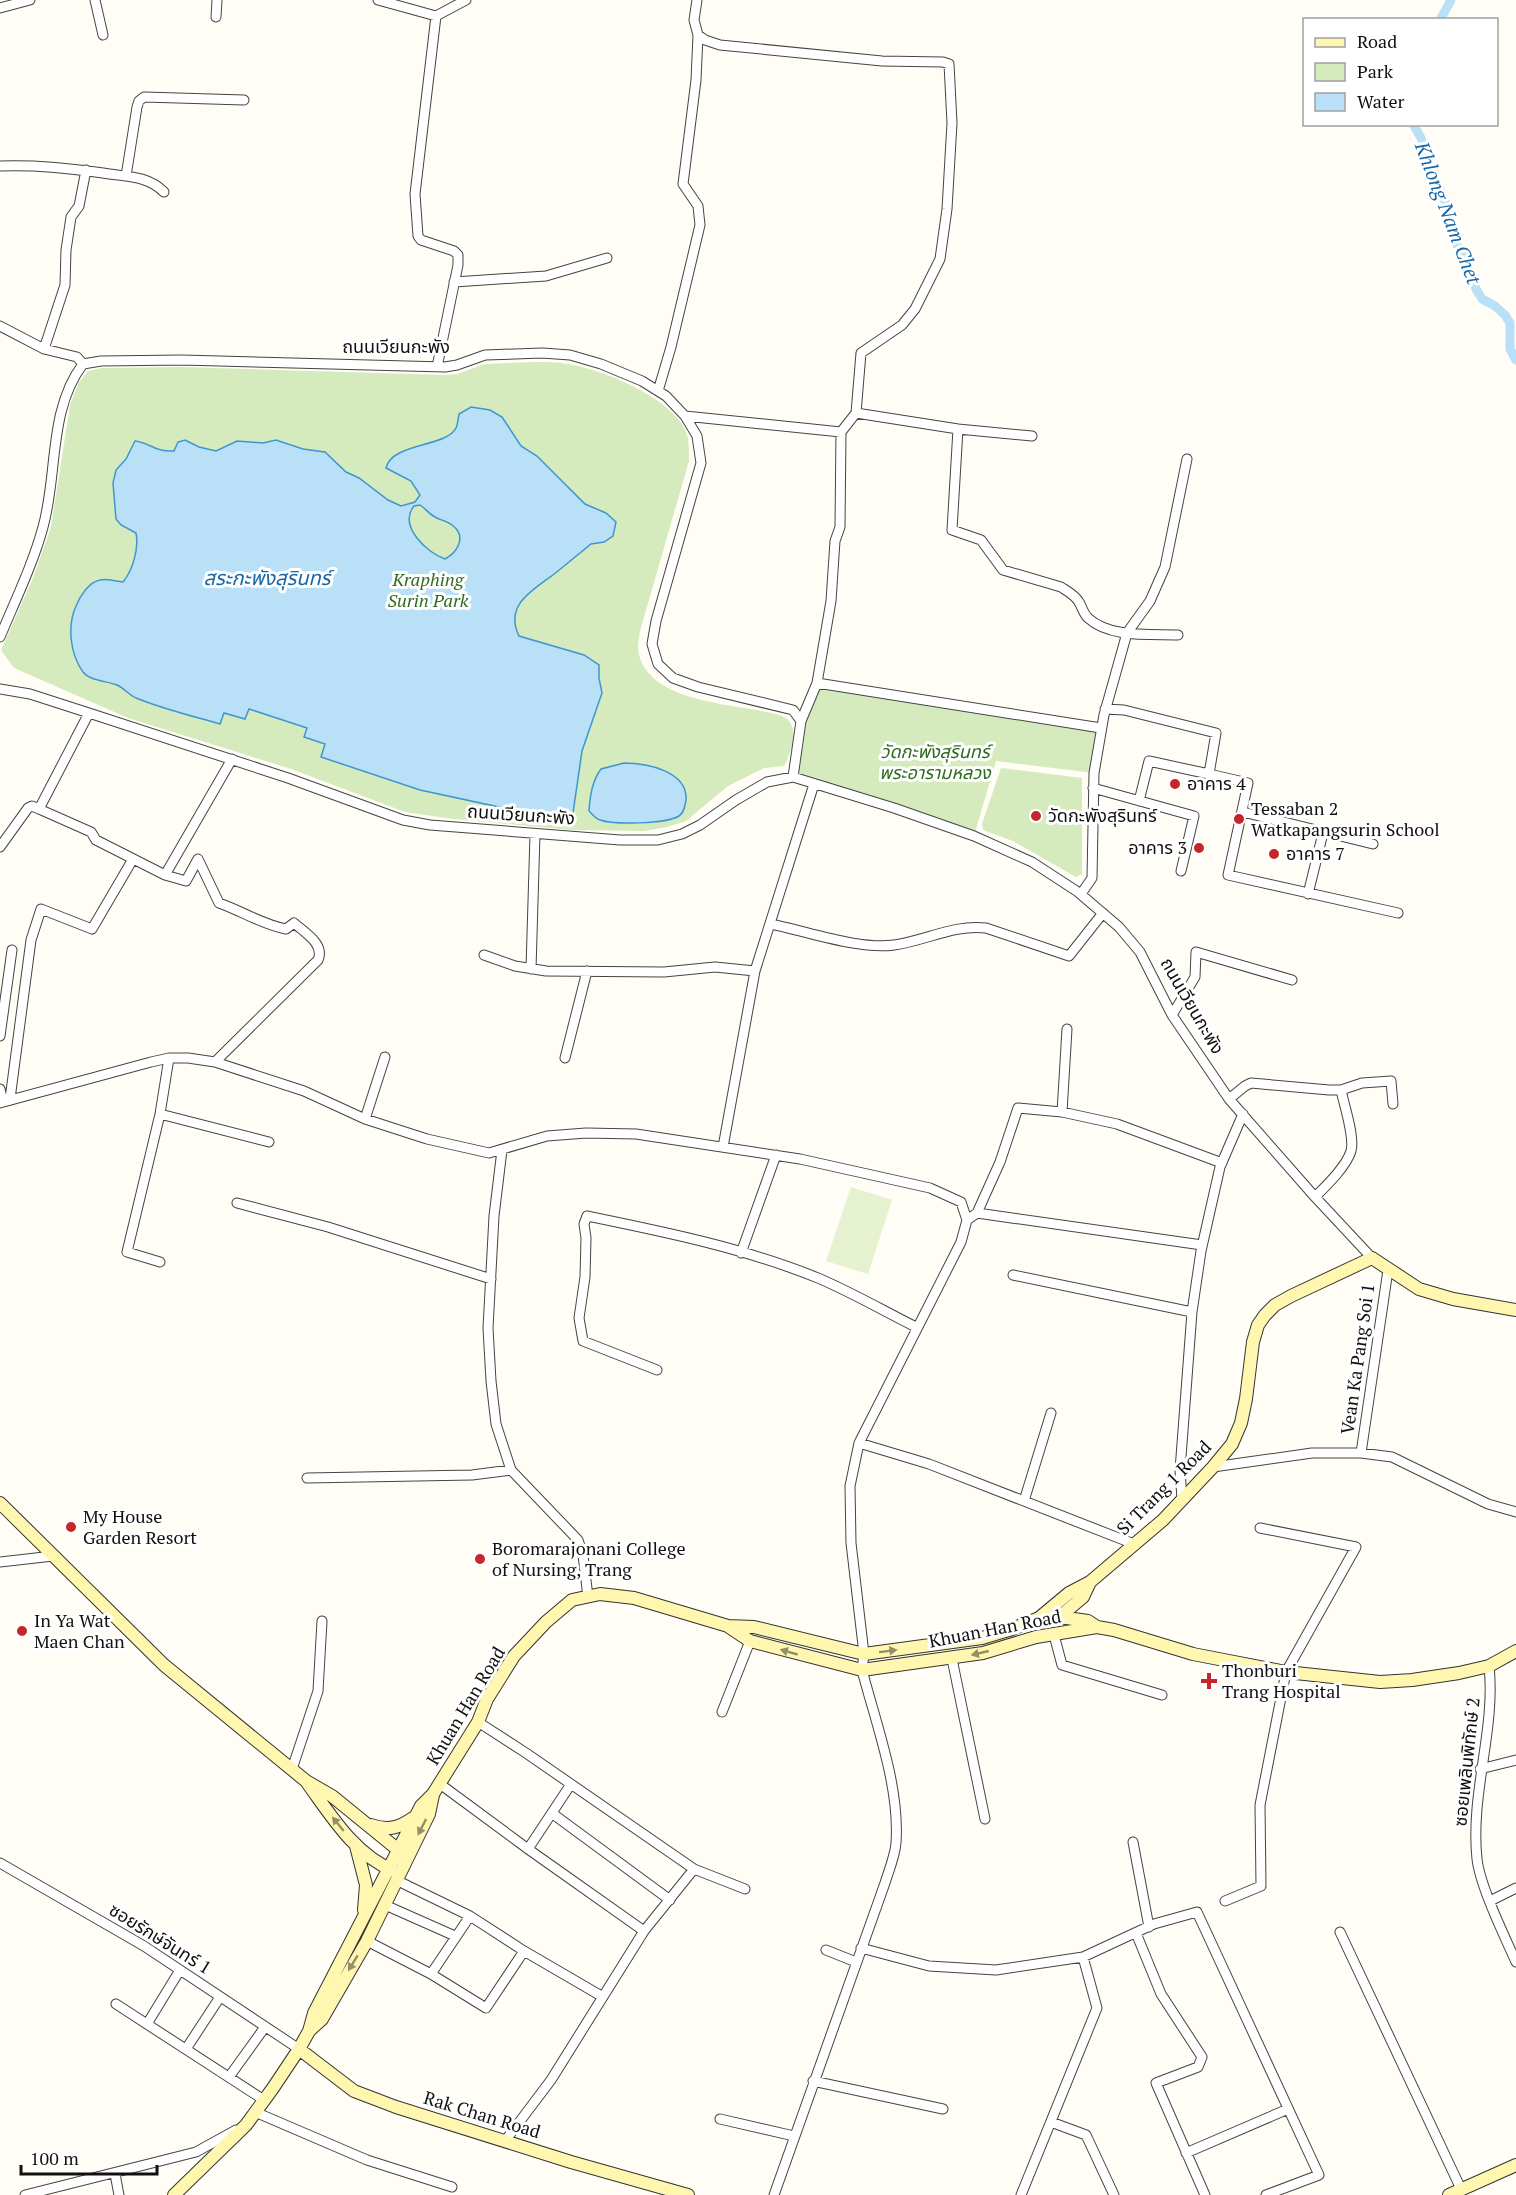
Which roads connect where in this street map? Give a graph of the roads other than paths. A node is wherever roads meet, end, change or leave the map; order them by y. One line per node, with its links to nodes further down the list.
1 (30, 0): 7 (street)
2 (95, 0): 10 (street)
3 (217, 0): 9 (street)
4 (378, 0): 8 (street)
5 (466, 0): 8 (street)
6 (697, 0): 11 (street)
7 (0, 8)
8 (436, 16): 18 (street)
9 (216, 17)
10 (103, 35)
11 (698, 35): 23 (street); 24 (street)
12 (244, 100): 15 (street)
13 (0, 166): 14 (street)
14 (86, 170): 15 (street); 20 (street)
15 (126, 176): 16 (street)
16 (164, 192)
17 (607, 258): 18 (street)
18 (454, 282): 22 (street)
19 (0, 326): 20 (street)
20 (44, 349): 21 (street)
21 (83, 364): 22 (street, ถนนเวียนกะพัง); 32 (street)
22 (437, 367): 23 (street, ถนนเวียนกะพัง)
23 (658, 391): 25 (street, ถนนเวียนกะพัง)
24 (856, 413): 26 (street); 27 (street)
25 (685, 416): 27 (street); 37 (street, ถนนเวียนกะพัง)
26 (958, 429): 28 (street); 30 (street)
27 (840, 432): 33 (street)
28 (1032, 436)
29 (1186, 459): 30 (street)
30 (1126, 633): 31 (street); 35 (street)
31 (1178, 635)
32 (0, 637)
33 (817, 683): 37 (street); 38 (street)
34 (0, 689): 36 (street, ถนนเวียนกะพัง)
35 (1105, 709): 38 (street); 40 (street)
36 (89, 713): 39 (street, ถนนเวียนกะพัง); 45 (street)
37 (801, 721): 41 (street)
38 (1101, 728): 43 (street)
39 (232, 759): 48 (street, ถนนเวียนกะพัง); 53 (street)
40 (1209, 774): 44 (street); 46 (street)
41 (793, 777): 42 (street, ถนนเวียนกะพัง); 48 (street, ถนนเวียนกะพัง)
42 (814, 784): 54 (street, ถนนเวียนกะพัง); 58 (street)
43 (1093, 788): 44 (street); 54 (street)
44 (1139, 801): 52 (street)
45 (39, 808): 50 (street); 51 (street)
46 (1243, 812): 47 (street); 55 (street)
47 (1323, 832): 49 (street); 55 (street)
48 (535, 834): 61 (street)
49 (1373, 844)
50 (0, 847)
51 (133, 859): 53 (street); 75 (street)
52 (1181, 871)
53 (165, 875): 71 (street)
54 (1081, 894): 56 (street, ถนนเวียนกะพัง)
55 (1308, 894): 57 (street)
56 (1103, 913): 58 (street); 65 (street, ถนนเวียนกะพัง)
57 (1398, 913)
58 (770, 924): 63 (street)
59 (12, 950): 67 (street)
60 (484, 955): 61 (street)
61 (531, 969): 62 (street)
62 (587, 971): 63 (street); 70 (street)
63 (755, 971): 82 (street)
64 (1292, 980): 65 (street)
65 (1172, 1015): 74 (street, ถนนเวียนกะพัง)
66 (1067, 1029): 77 (street)
67 (0, 1036)
68 (385, 1057): 80 (street)
69 (169, 1058): 71 (street); 75 (street); 78 (street)
70 (565, 1058)
71 (215, 1062): 80 (street)
72 (0, 1089): 75 (street)
73 (1341, 1090): 74 (street); 76 (street); 86 (street)
74 (1229, 1099): 79 (street, ถนนเวียนกะพัง)
75 (4, 1101)
76 (1393, 1104)
77 (1062, 1112): 85 (street); 88 (street)
78 (160, 1114): 81 (street); 93 (street)
79 (1244, 1114): 85 (street); 86 (street, ถนนเวียนกะพัง)
80 (365, 1119): 83 (street)
81 (269, 1142)
82 (723, 1147): 83 (street); 84 (street)
83 (502, 1150): 96 (street)
84 (776, 1155): 89 (street); 91 (street)
85 (1222, 1163): 90 (street)
86 (1315, 1197): 92 (street, ถนนเวียนกะพัง)
87 (237, 1203): 96 (street)
88 (977, 1213): 89 (street); 90 (street)
89 (967, 1220): 99 (street)
90 (1202, 1245): 98 (street)
91 (741, 1253): 99 (street); 100 (street)
92 (1372, 1258): 94 (main road, ถนนเวียนกะพัง); 104 (main road, Si Trang 1 Road)
93 (160, 1262)
94 (1388, 1270): 97 (main road, ถนนเวียนกะพัง); 103 (street, Vean Ka Pang Soi 1)
95 (1014, 1275): 98 (street)
96 (491, 1279): 105 (street)
97 (1516, 1310)
98 (1192, 1312): 107 (street)
99 (916, 1328): 102 (street)
100 (657, 1370)
101 (1051, 1413): 108 (street)
102 (859, 1443): 108 (street); 127 (street)
103 (1361, 1453): 104 (street, Vean Ka Pang Soi 1); 110 (street, Vean Ka Pang Soi 1)
104 (1213, 1467): 107 (main road, Si Trang 1 Road)
105 (511, 1470): 106 (street); 117 (street)
106 (307, 1478)
107 (1182, 1499): 112 (main road, Si Trang 1 Road)
108 (1024, 1501): 112 (street)
109 (0, 1503): 113 (main road)
110 (1516, 1512)
111 (1260, 1528): 131 (street)
112 (1134, 1544): 115 (main road, Si Trang 1 Road)
113 (53, 1556): 114 (street); 136 (main road)
114 (0, 1562)
115 (1090, 1582): 116 (main road, Si Trang 1 Road); 119 (main road, Si Trang 1 Road)
116 (1083, 1596): 118 (main road, Si Trang 1 Road); 121 (main road)
117 (588, 1597): 122 (main road, Khuan Han Road); 134 (main road, Khuan Han Road)
118 (1059, 1617): 119 (main road, Khuan Han Road); 121 (main road, Khuan Han Road); 124 (main road, Si Trang 1 Road)
119 (1039, 1618): 127 (main road, Khuan Han Road, one-way to 119)
120 (322, 1621): 136 (street)
121 (1092, 1624): 123 (main road, Khuan Han Road); 131 (main road, Khuan Han Road)
122 (728, 1626): 125 (main road, Khuan Han Road); 127 (main road, Khuan Han Road)
123 (1054, 1635): 124 (main road, Khuan Han Road); 132 (street)
124 (1036, 1637): 128 (main road, Khuan Han Road, one-way to 128)
125 (750, 1641): 130 (main road, Khuan Han Road, one-way to 125); 133 (street)
126 (1516, 1651): 129 (main road, Khuan Han Road)
127 (864, 1654): 130 (street)
128 (952, 1659): 130 (main road, Khuan Han Road); 143 (street)
129 (1490, 1666): 131 (main road, Khuan Han Road); 137 (street, ซอยเพลินพิทักษ์ 2)
130 (862, 1670): 166 (street)
131 (1286, 1672): 155 (street)
132 (1162, 1695)
133 (722, 1712)
134 (478, 1722): 139 (street); 140 (main road, Khuan Han Road)
135 (1516, 1760): 137 (street)
136 (292, 1769): 138 (main road)
137 (1480, 1769): 156 (street, ซอยเพลินพิทักษ์ 2)
138 (306, 1781): 144 (main road); 146 (main road, one-way to 138)
139 (571, 1784): 141 (street); 150 (street)
140 (437, 1789): 142 (main road, Khuan Han Road); 147 (street); 148 (main road, Khuan Han Road, one-way to 148)
141 (553, 1814): 147 (street); 154 (street)
142 (415, 1817): 144 (main road); 148 (main road, Khuan Han Road)
143 (985, 1819)
144 (367, 1823): 148 (main road)
145 (1132, 1842): 160 (street)
146 (356, 1846): 151 (main road); 159 (main road)
147 (528, 1849): 161 (street)
148 (402, 1854): 151 (main road, Khuan Han Road)
149 (0, 1863): 172 (street, ซอยรักษ์จันทร์ 1)
150 (694, 1869): 153 (street); 154 (street)
151 (394, 1874): 157 (main road); 158 (street); 159 (main road)
152 (1516, 1888): 156 (street)
153 (745, 1889)
154 (670, 1900): 161 (street)
155 (1225, 1901)
156 (1490, 1901): 169 (street, ซอยเพลินพิทักษ์ 2)
157 (385, 1905): 164 (street); 165 (main road)
158 (470, 1916): 164 (street); 168 (street)
159 (360, 1926): 179 (main road)
160 (1149, 1927): 163 (street); 186 (street)
161 (644, 1931): 175 (street)
162 (1340, 1932): 197 (street)
163 (1136, 1933): 170 (street); 193 (street)
164 (455, 1936): 173 (street)
165 (367, 1941): 173 (street); 179 (main road, one-way to 179)
166 (861, 1948): 170 (street); 171 (street)
167 (826, 1950): 171 (street)
168 (524, 1951): 173 (street); 175 (street)
169 (1515, 1956)
170 (1083, 1957): 189 (street)
171 (856, 1962): 183 (street)
172 (180, 1970): 174 (street, ซอยรักษ์จันทร์ 1); 177 (street)
173 (431, 1974)
174 (220, 1997): 178 (street, ซอยรักษ์จันทร์ 1); 180 (street)
175 (603, 1997): 192 (street)
176 (116, 2004): 177 (street)
177 (147, 2024): 180 (street)
178 (266, 2027): 181 (street, ซอยรักษ์จันทร์ 1); 182 (street)
179 (309, 2031): 181 (main road)
180 (186, 2049): 182 (street)
181 (299, 2049): 184 (main road); 192 (main road, Rak Chan Road)
182 (229, 2077): 184 (street)
183 (813, 2081): 185 (street); 191 (street)
184 (264, 2100): 187 (main road)
185 (943, 2109)
186 (1288, 2109): 193 (street); 207 (street)
187 (255, 2112): 190 (main road); 196 (street)
188 (720, 2119): 191 (street)
189 (1051, 2122): 204 (street); 205 (street)
190 (246, 2125): 195 (street); 201 (main road)
191 (794, 2136): 203 (street)
192 (505, 2141): 198 (main road, Rak Chan Road)
193 (1186, 2153): 206 (street)
194 (1516, 2165): 197 (main road)
195 (116, 2174): 199 (street); 200 (street)
196 (452, 2187)
197 (1461, 2189): 208 (main road)
198 (661, 2192): 202 (main road, Rak Chan Road)
199 (25, 2195)
200 (119, 2195)
201 (174, 2195)
202 (688, 2195)
203 (774, 2195)
204 (1021, 2195)
205 (1114, 2195)
206 (1205, 2195)
207 (1266, 2195)
208 (1449, 2195)

